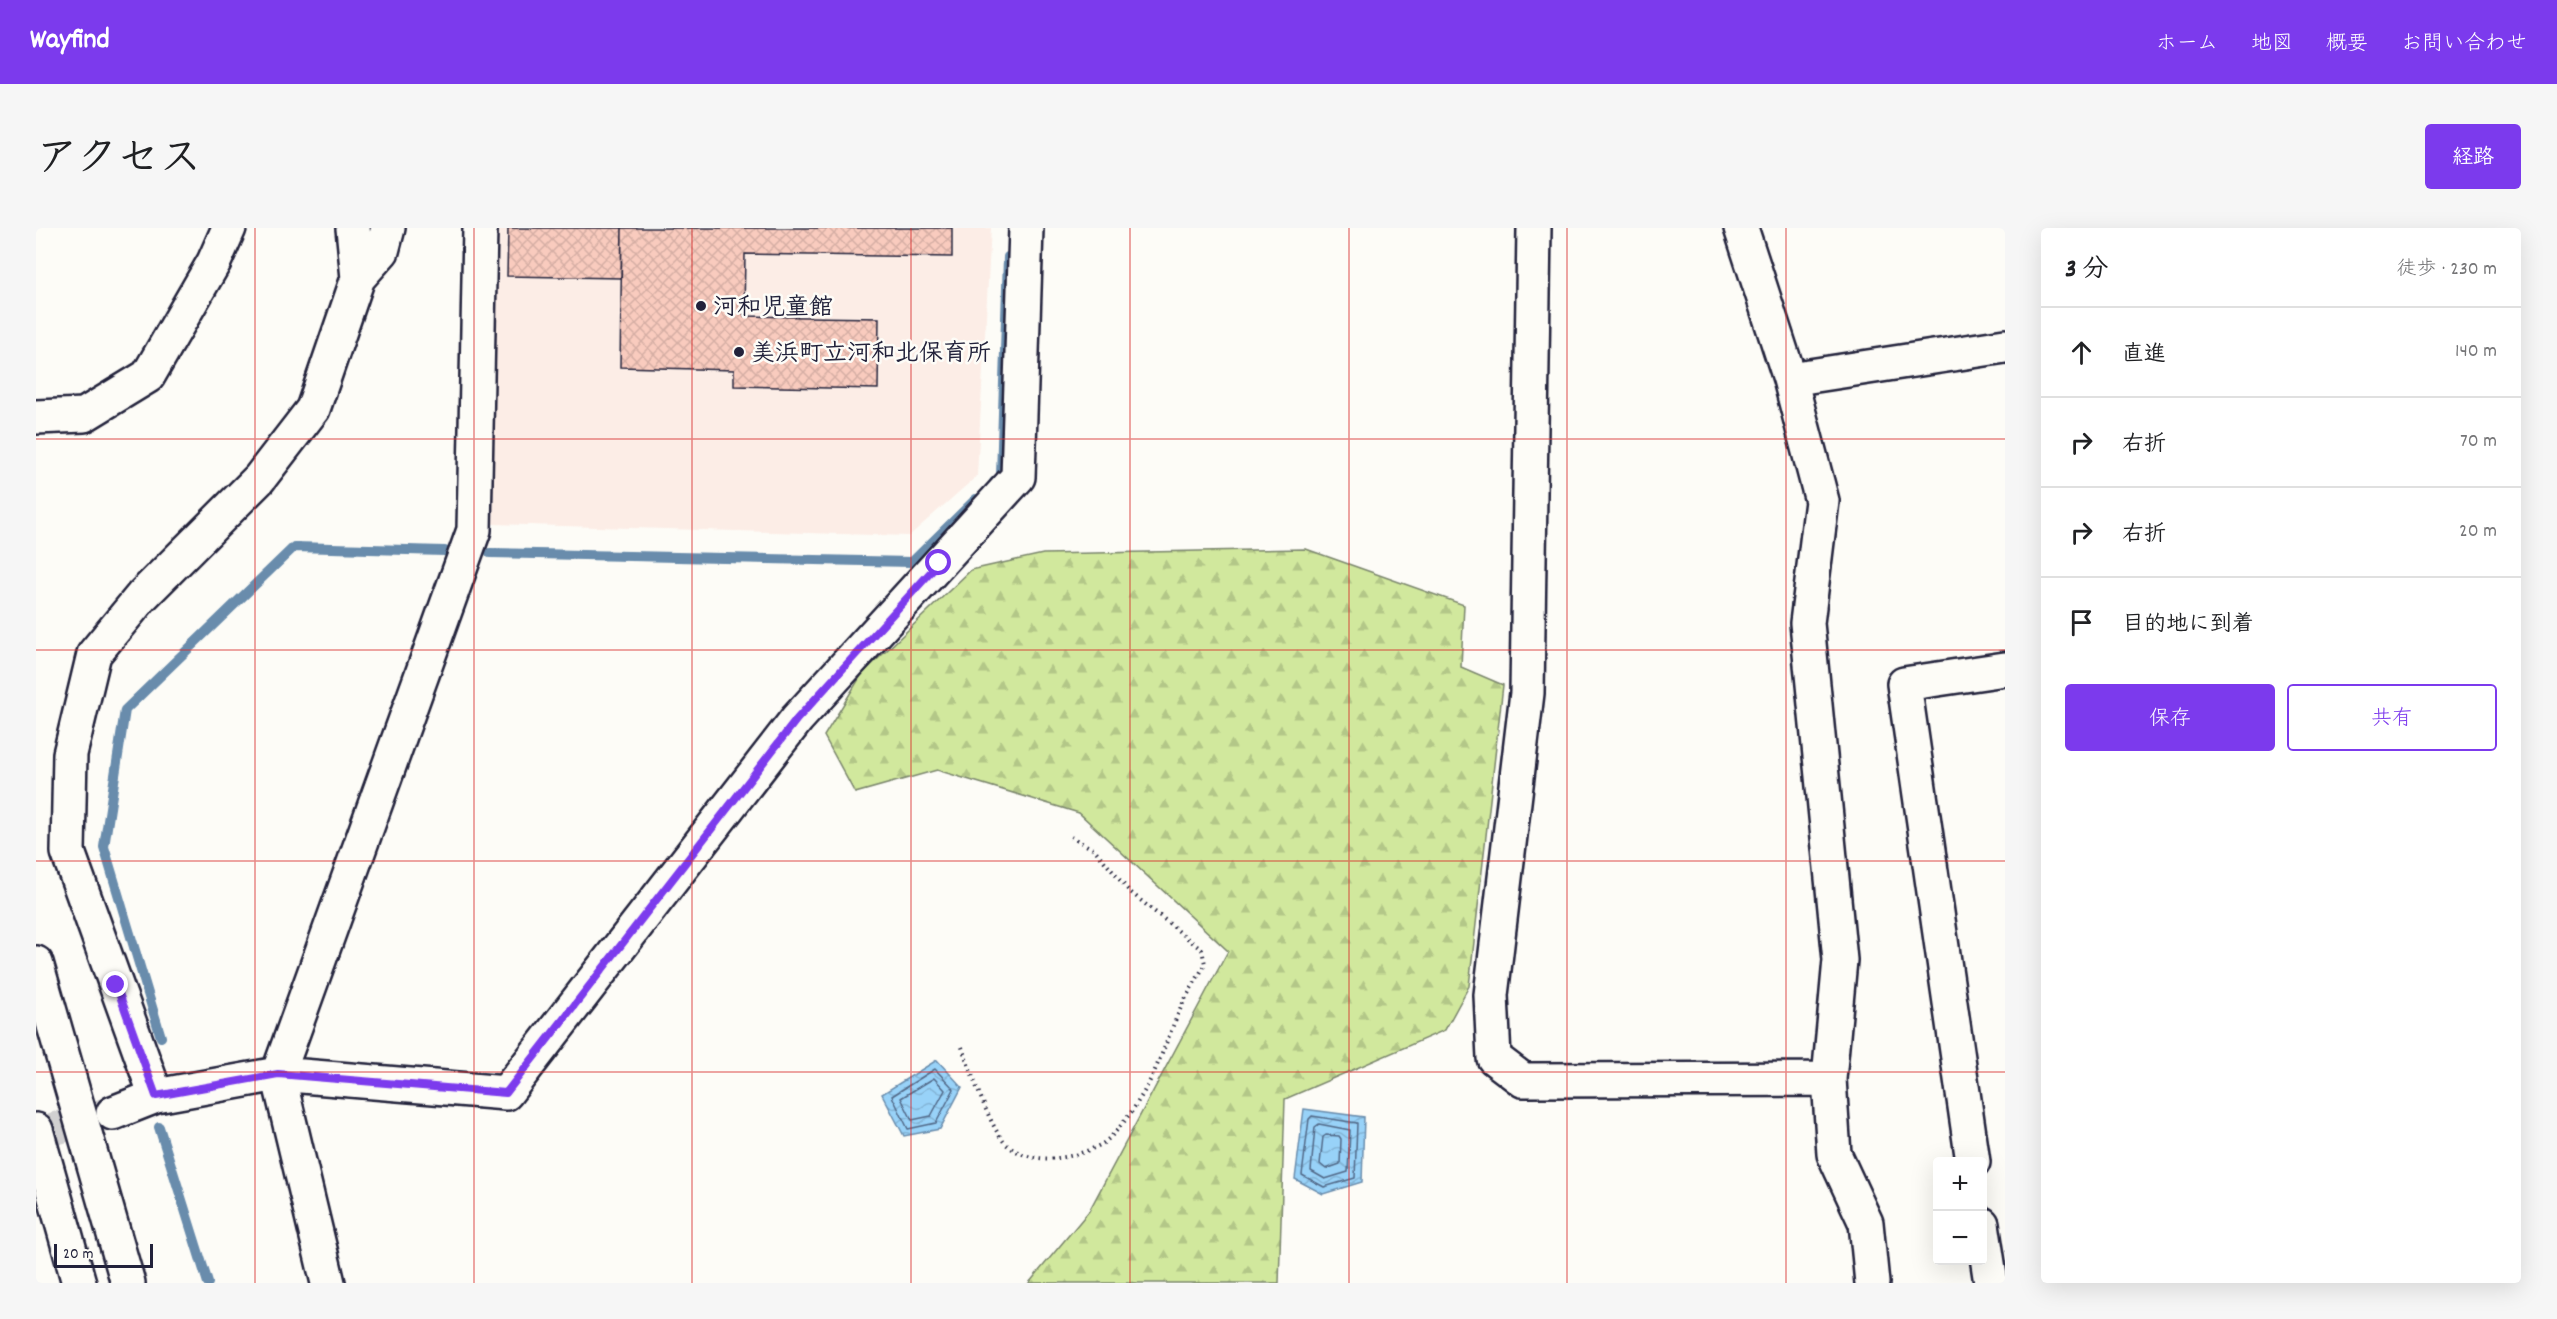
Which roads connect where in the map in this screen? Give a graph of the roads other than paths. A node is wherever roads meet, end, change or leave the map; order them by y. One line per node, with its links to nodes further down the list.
1 (229, 228): 11 (main road)
2 (352, 228): 8 (main road)
3 (388, 228): 8 (main road)
4 (480, 228): 14 (main road)
5 (1026, 228): 14 (main road)
6 (1534, 228): 15 (main road)
7 (1741, 228): 10 (main road)
8 (358, 278): 16 (main road)
9 (2005, 346): 10 (main road)
10 (1790, 379): 15 (main road)
11 (36, 417)
12 (2005, 669): 19 (main road)
13 (36, 963): 22 (main road)
14 (278, 1074): 16 (main road); 23 (main road)
15 (1829, 1079): 24 (main road)
16 (156, 1096): 17 (main road)
17 (113, 1113)
18 (36, 1130): 21 (main road)
19 (1972, 1157)
20 (1987, 1254): 25 (main road)
21 (79, 1283)
22 (128, 1283)
23 (328, 1283)
24 (1872, 1283)
25 (1991, 1283)

